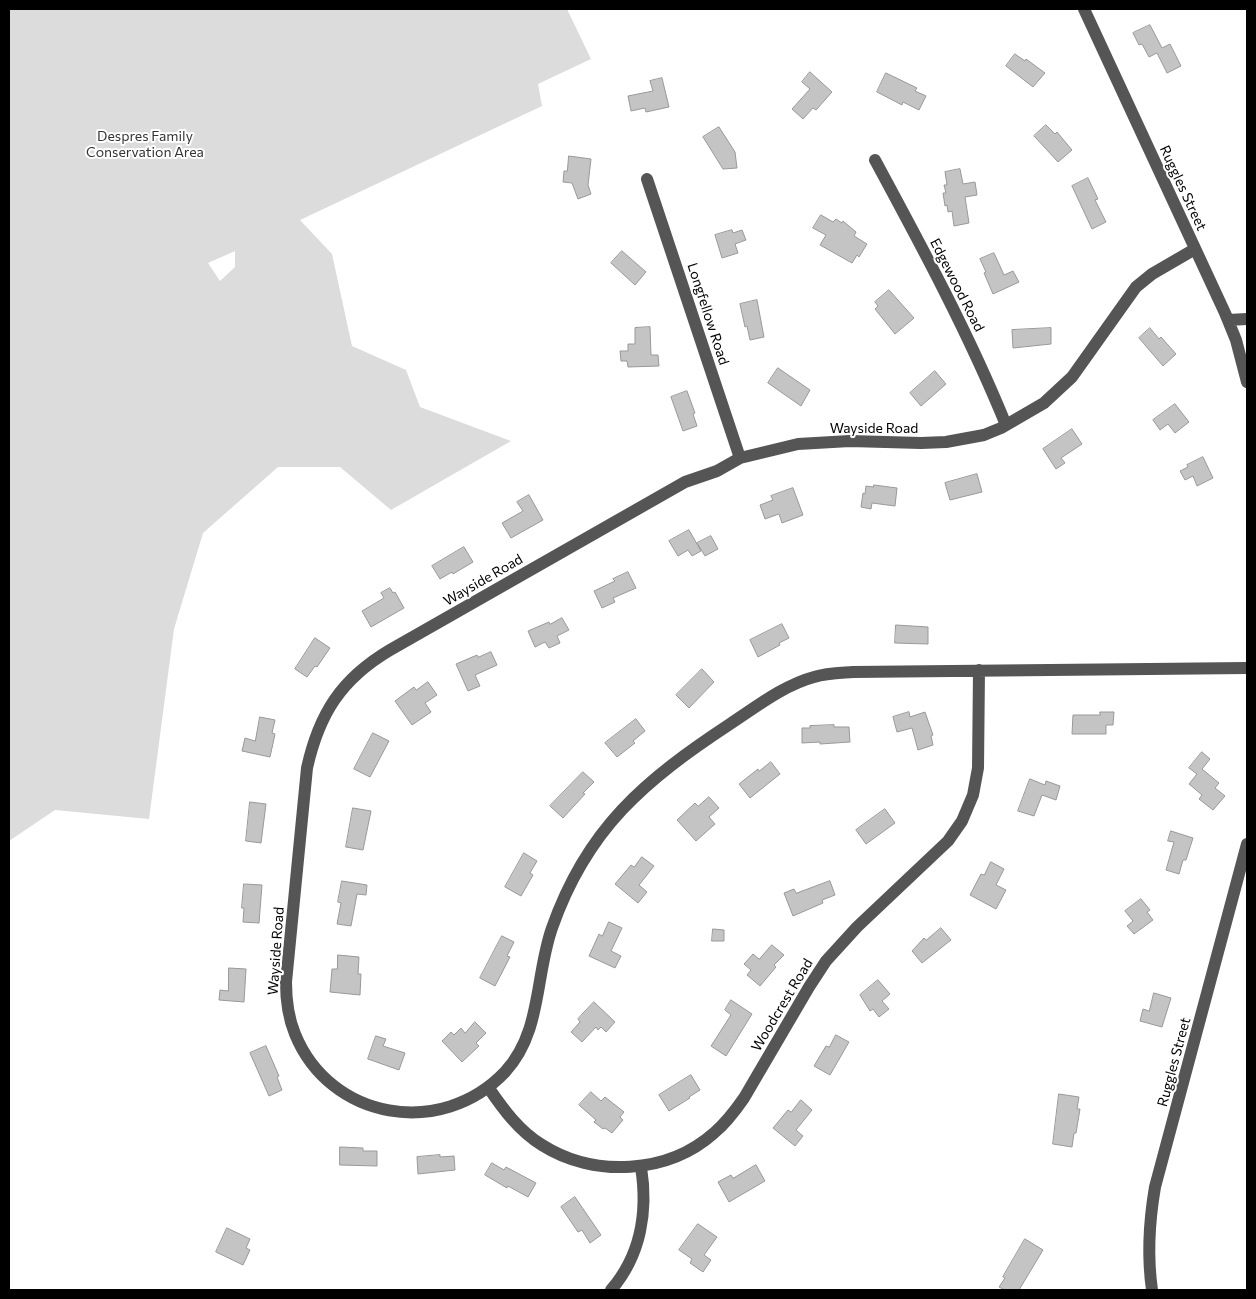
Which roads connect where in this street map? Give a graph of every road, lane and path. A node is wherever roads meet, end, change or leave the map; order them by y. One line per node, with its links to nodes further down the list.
1 (1084, 9): 4 (street, Ruggles Street)
2 (876, 160): 8 (street, Edgewood Road)
3 (647, 179): 9 (street, Longfellow Road)
4 (1195, 249): 6 (street, Ruggles Street); 8 (street, Wayside Road)
5 (1247, 319): 6 (street)
6 (1228, 320): 7 (street, Ruggles Street)
7 (1247, 382)
8 (1006, 425): 9 (street, Wayside Road)
9 (740, 458): 13 (street, Wayside Road)
10 (1247, 668): 11 (street, Wayside Road)
11 (979, 670): 13 (street, Wayside Road); 14 (street, Woodcrest Road)
12 (1247, 844): 16 (street, Ruggles Street)
13 (488, 1087): 14 (street, Woodcrest Road)
14 (640, 1167): 15 (street)
15 (611, 1290)
16 (1152, 1290)

